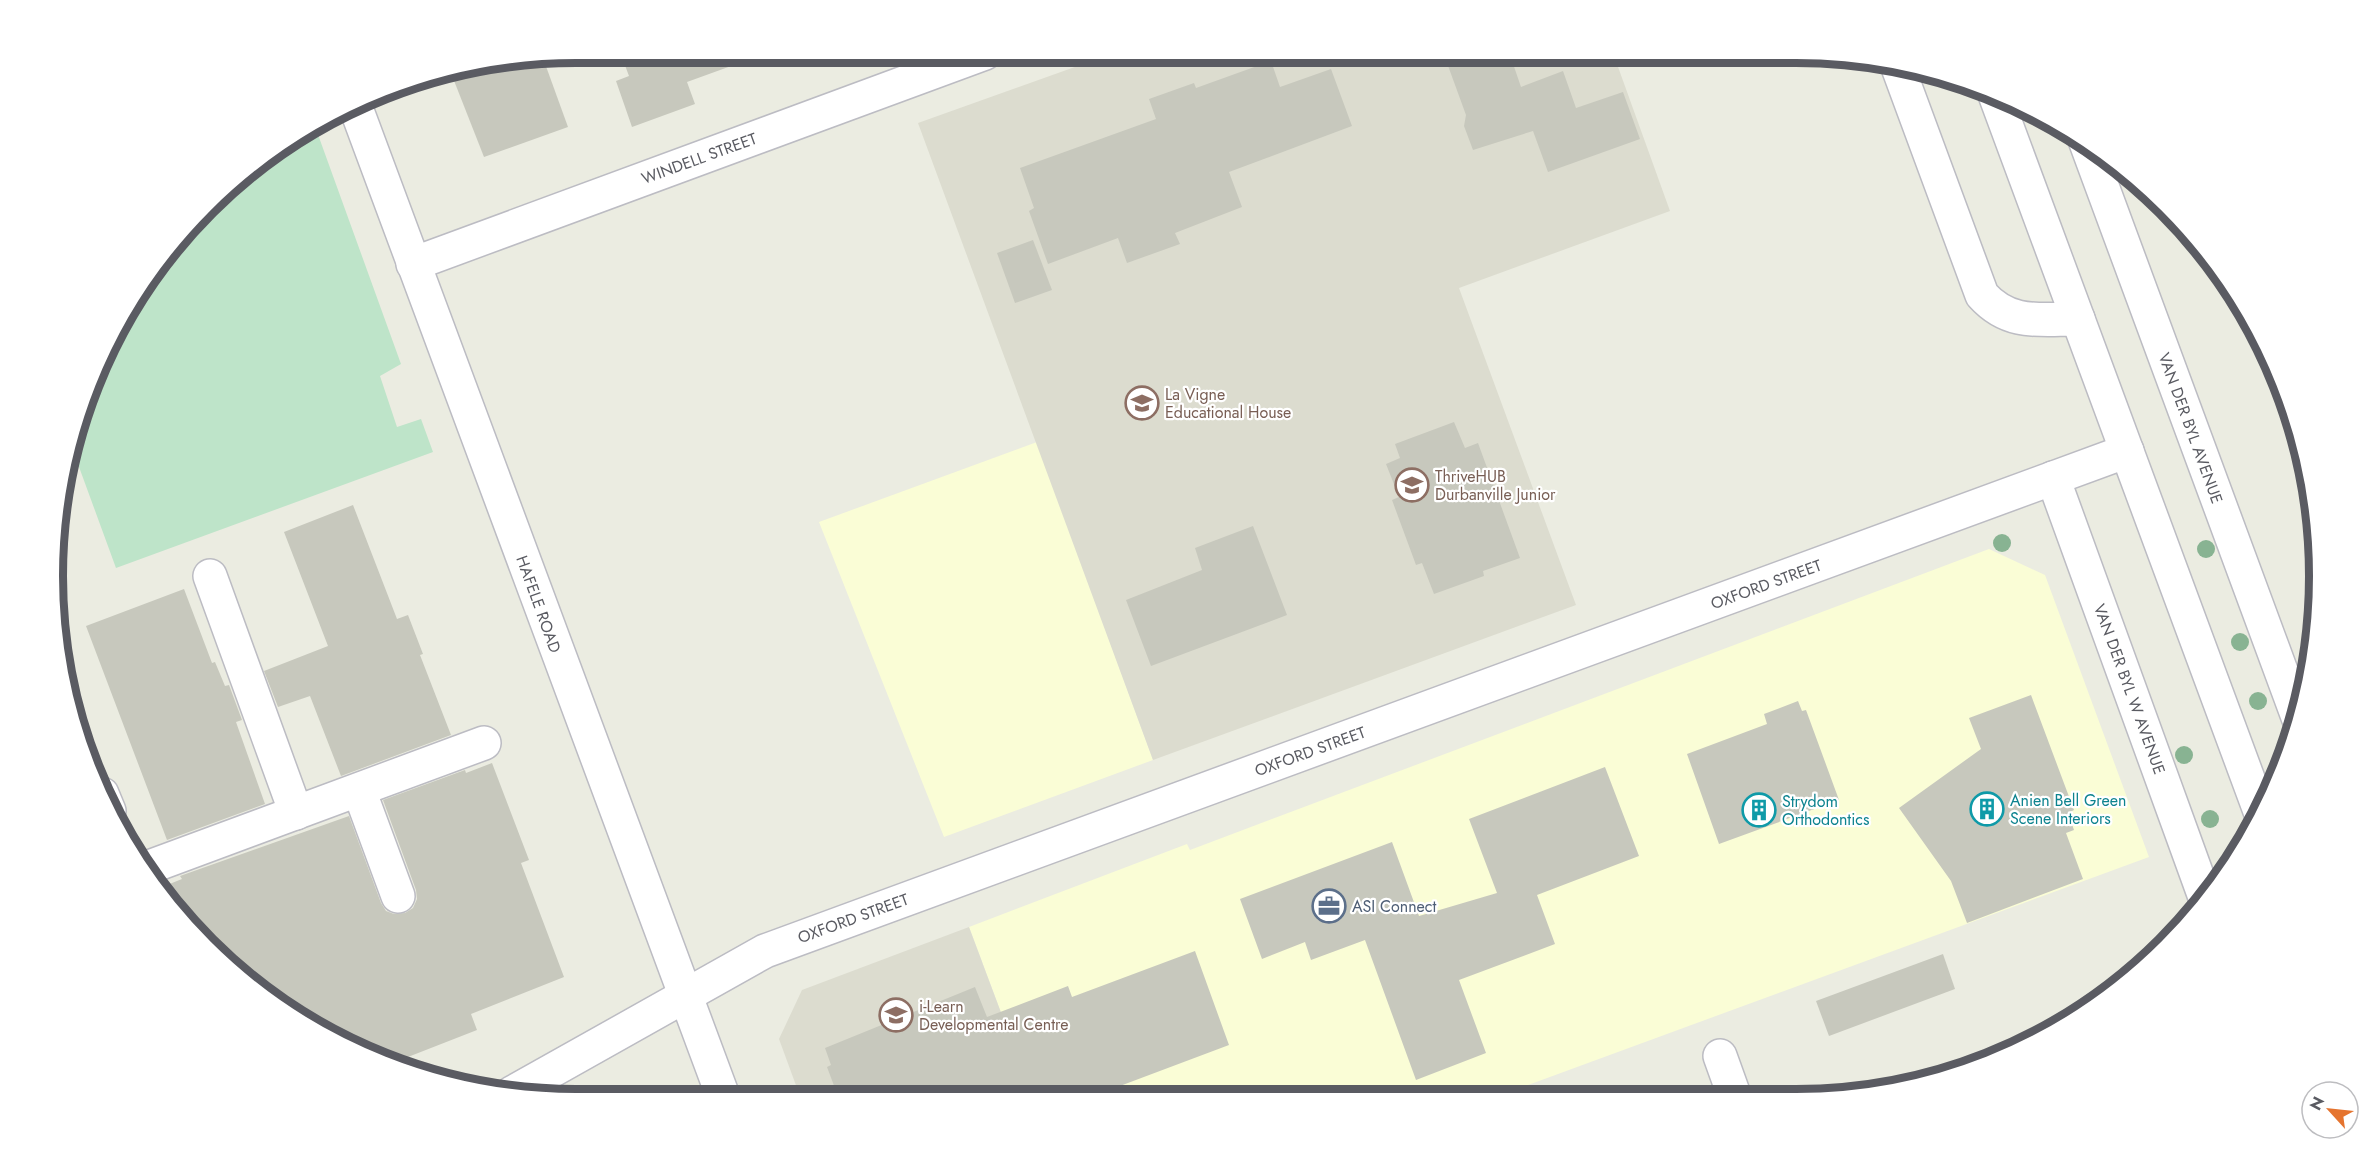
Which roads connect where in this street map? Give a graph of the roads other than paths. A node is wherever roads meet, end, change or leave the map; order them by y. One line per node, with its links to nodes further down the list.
1 (955, 63): 6 (street, WINDELL STREET)
2 (1900, 74): 7 (street)
3 (1999, 105): 7 (street)
4 (358, 112): 6 (street, HAFELE ROAD)
5 (2091, 156): 11 (street, VAN DER BYL AVENUE)
6 (413, 264): 19 (street, HAFELE ROAD)
7 (2078, 319): 8 (street)
8 (2127, 451): 9 (street, OXFORD STREET); 14 (street)
9 (2053, 478): 17 (street, VAN DER BYL W AVENUE); 19 (street, OXFORD STREET)
10 (210, 576): 15 (street)
11 (2293, 704)
12 (484, 743): 13 (street)
13 (359, 790): 15 (street); 18 (street)
14 (2256, 803)
15 (296, 813): 16 (street)
16 (153, 866)
17 (2202, 889)
18 (398, 896)
19 (684, 995): 21 (street, OXFORD STREET); 22 (street, HAFELE ROAD)
20 (1720, 1056): 23 (street)
21 (524, 1086)
22 (720, 1089)
23 (1732, 1089)

